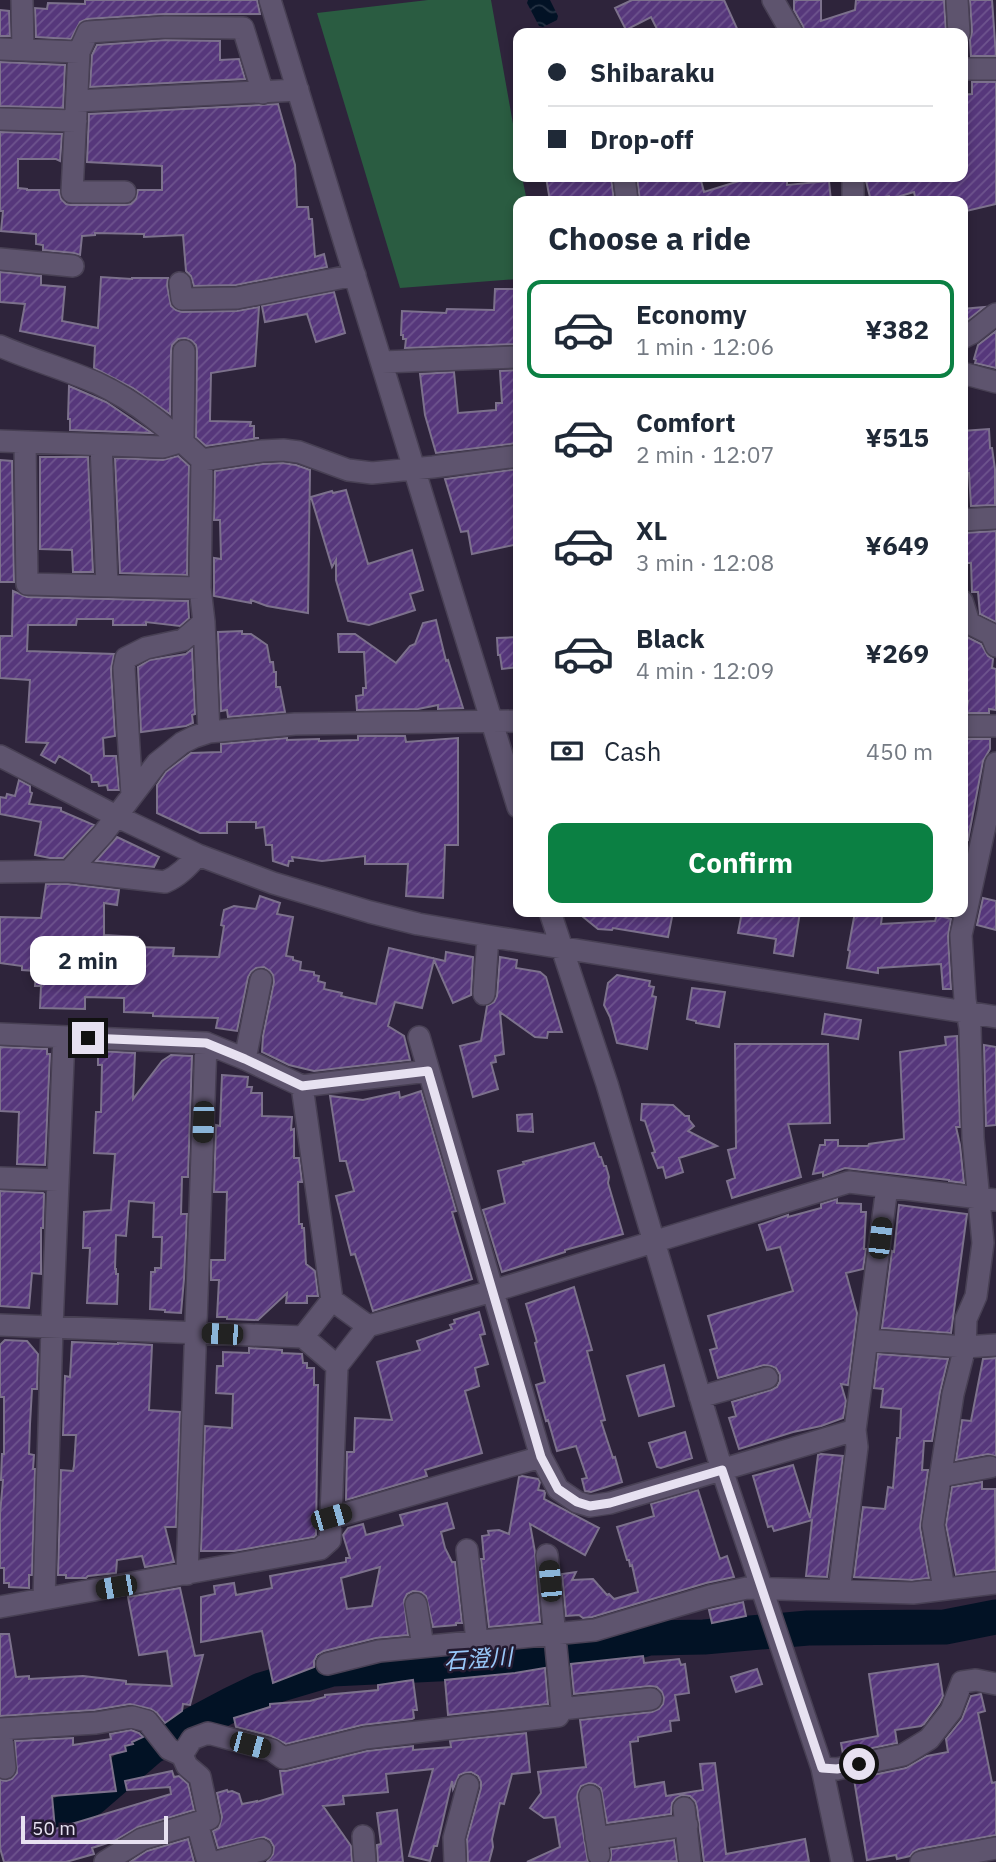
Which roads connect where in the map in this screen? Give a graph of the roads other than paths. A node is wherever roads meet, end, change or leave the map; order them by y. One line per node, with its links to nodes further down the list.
1 (22, 0): 8 (street)
2 (270, 0): 12 (street)
3 (774, 0): 5 (street)
4 (957, 0): 6 (street)
5 (789, 28)
6 (959, 28)
7 (0, 49): 8 (street)
8 (23, 50): 9 (street)
9 (79, 52): 13 (street); 14 (street)
10 (968, 69): 11 (street)
11 (996, 69)
12 (298, 90): 13 (street); 19 (street)
13 (263, 93): 14 (street)
14 (76, 111): 15 (street); 16 (street)
15 (0, 119)
16 (125, 192)
17 (0, 259): 18 (street)
18 (73, 265)
19 (355, 275): 20 (street); 26 (street)
20 (180, 283)
21 (996, 314): 22 (street)
22 (968, 335)
23 (0, 346): 30 (street)
24 (184, 351): 30 (street)
25 (513, 357): 26 (street)
26 (382, 362): 35 (street)
27 (968, 375): 28 (street)
28 (996, 382)
29 (0, 441): 31 (street)
30 (183, 441): 32 (street); 34 (street)
31 (25, 442): 32 (street); 38 (street)
32 (101, 444): 38 (street)
33 (513, 457): 35 (street)
34 (202, 460): 35 (street); 39 (street)
35 (415, 469): 43 (street)
36 (996, 518): 37 (street)
37 (968, 520)
38 (107, 585): 39 (street)
39 (200, 587): 41 (street)
40 (968, 620): 42 (street)
41 (204, 622): 47 (street); 51 (street)
42 (996, 646)
43 (491, 721): 44 (street); 47 (street); 50 (street)
44 (513, 721)
45 (968, 726): 46 (street)
46 (996, 726)
47 (209, 732): 51 (street)
48 (0, 756): 52 (street)
49 (996, 763): 56 (street)
50 (513, 791)
51 (132, 795): 52 (street)
52 (116, 816): 53 (street); 54 (street)
53 (198, 855): 54 (street); 59 (street)
54 (69, 871): 55 (street)
55 (0, 872)
56 (968, 903)
57 (552, 917): 60 (street)
58 (965, 917): 63 (street)
59 (488, 936): 60 (street); 62 (street)
60 (561, 948): 63 (street); 76 (street)
61 (261, 980): 69 (street)
62 (484, 994)
63 (967, 1013): 64 (street); 75 (street)
64 (996, 1017)
65 (0, 1034): 66 (street)
66 (64, 1037): 68 (street); 73 (street)
67 (419, 1037): 70 (street)
68 (206, 1043): 69 (street); 82 (street)
69 (245, 1059): 71 (street)
70 (428, 1071): 71 (street); 77 (street)
71 (302, 1086): 78 (street)
72 (0, 1178): 73 (street)
73 (58, 1180): 81 (street)
74 (887, 1186): 75 (street); 76 (street); 84 (street)
75 (988, 1199): 86 (street)
76 (654, 1242): 77 (street); 89 (street)
77 (493, 1291): 80 (street); 91 (street)
78 (332, 1300): 80 (street); 83 (street)
79 (0, 1325): 81 (street)
80 (368, 1326): 87 (street)
81 (52, 1327): 82 (street); 103 (street)
82 (196, 1332): 83 (street); 98 (street)
83 (303, 1337): 87 (street)
84 (867, 1340): 86 (street); 90 (street)
85 (996, 1345): 86 (street)
86 (965, 1347): 94 (street)
87 (337, 1366): 95 (street)
88 (767, 1378): 89 (street)
89 (700, 1397): 93 (street)
90 (855, 1430): 93 (street); 101 (street)
91 (541, 1457): 93 (street); 95 (street)
92 (990, 1467): 94 (street)
93 (722, 1470): 102 (street)
94 (942, 1476): 100 (street)
95 (331, 1517): 98 (street)
96 (467, 1550): 107 (street)
97 (547, 1555): 106 (street)
98 (187, 1574): 103 (street)
99 (996, 1583): 100 (street)
100 (944, 1589): 101 (street)
101 (839, 1591): 102 (street)
102 (764, 1597): 106 (street); 116 (street)
103 (44, 1600): 105 (street)
104 (416, 1604): 108 (street)
105 (0, 1607)
106 (555, 1634): 107 (street); 112 (street)
107 (477, 1641): 108 (street)
108 (423, 1646): 109 (street)
109 (327, 1664)
110 (995, 1690): 116 (street)
111 (651, 1699): 112 (street)
112 (562, 1709): 114 (street)
113 (1, 1729): 114 (street); 115 (street)
114 (176, 1752): 119 (street)
115 (5, 1768)
116 (822, 1768): 129 (street)
117 (468, 1785): 127 (street)
118 (590, 1796): 128 (street)
119 (197, 1823): 123 (street); 124 (street)
120 (363, 1836): 126 (street)
121 (996, 1848): 130 (street)
122 (261, 1850): 125 (street)
123 (105, 1862)
124 (208, 1862)
125 (217, 1862)
126 (365, 1862)
127 (455, 1862)
128 (691, 1862)
129 (842, 1862)
130 (921, 1862)

